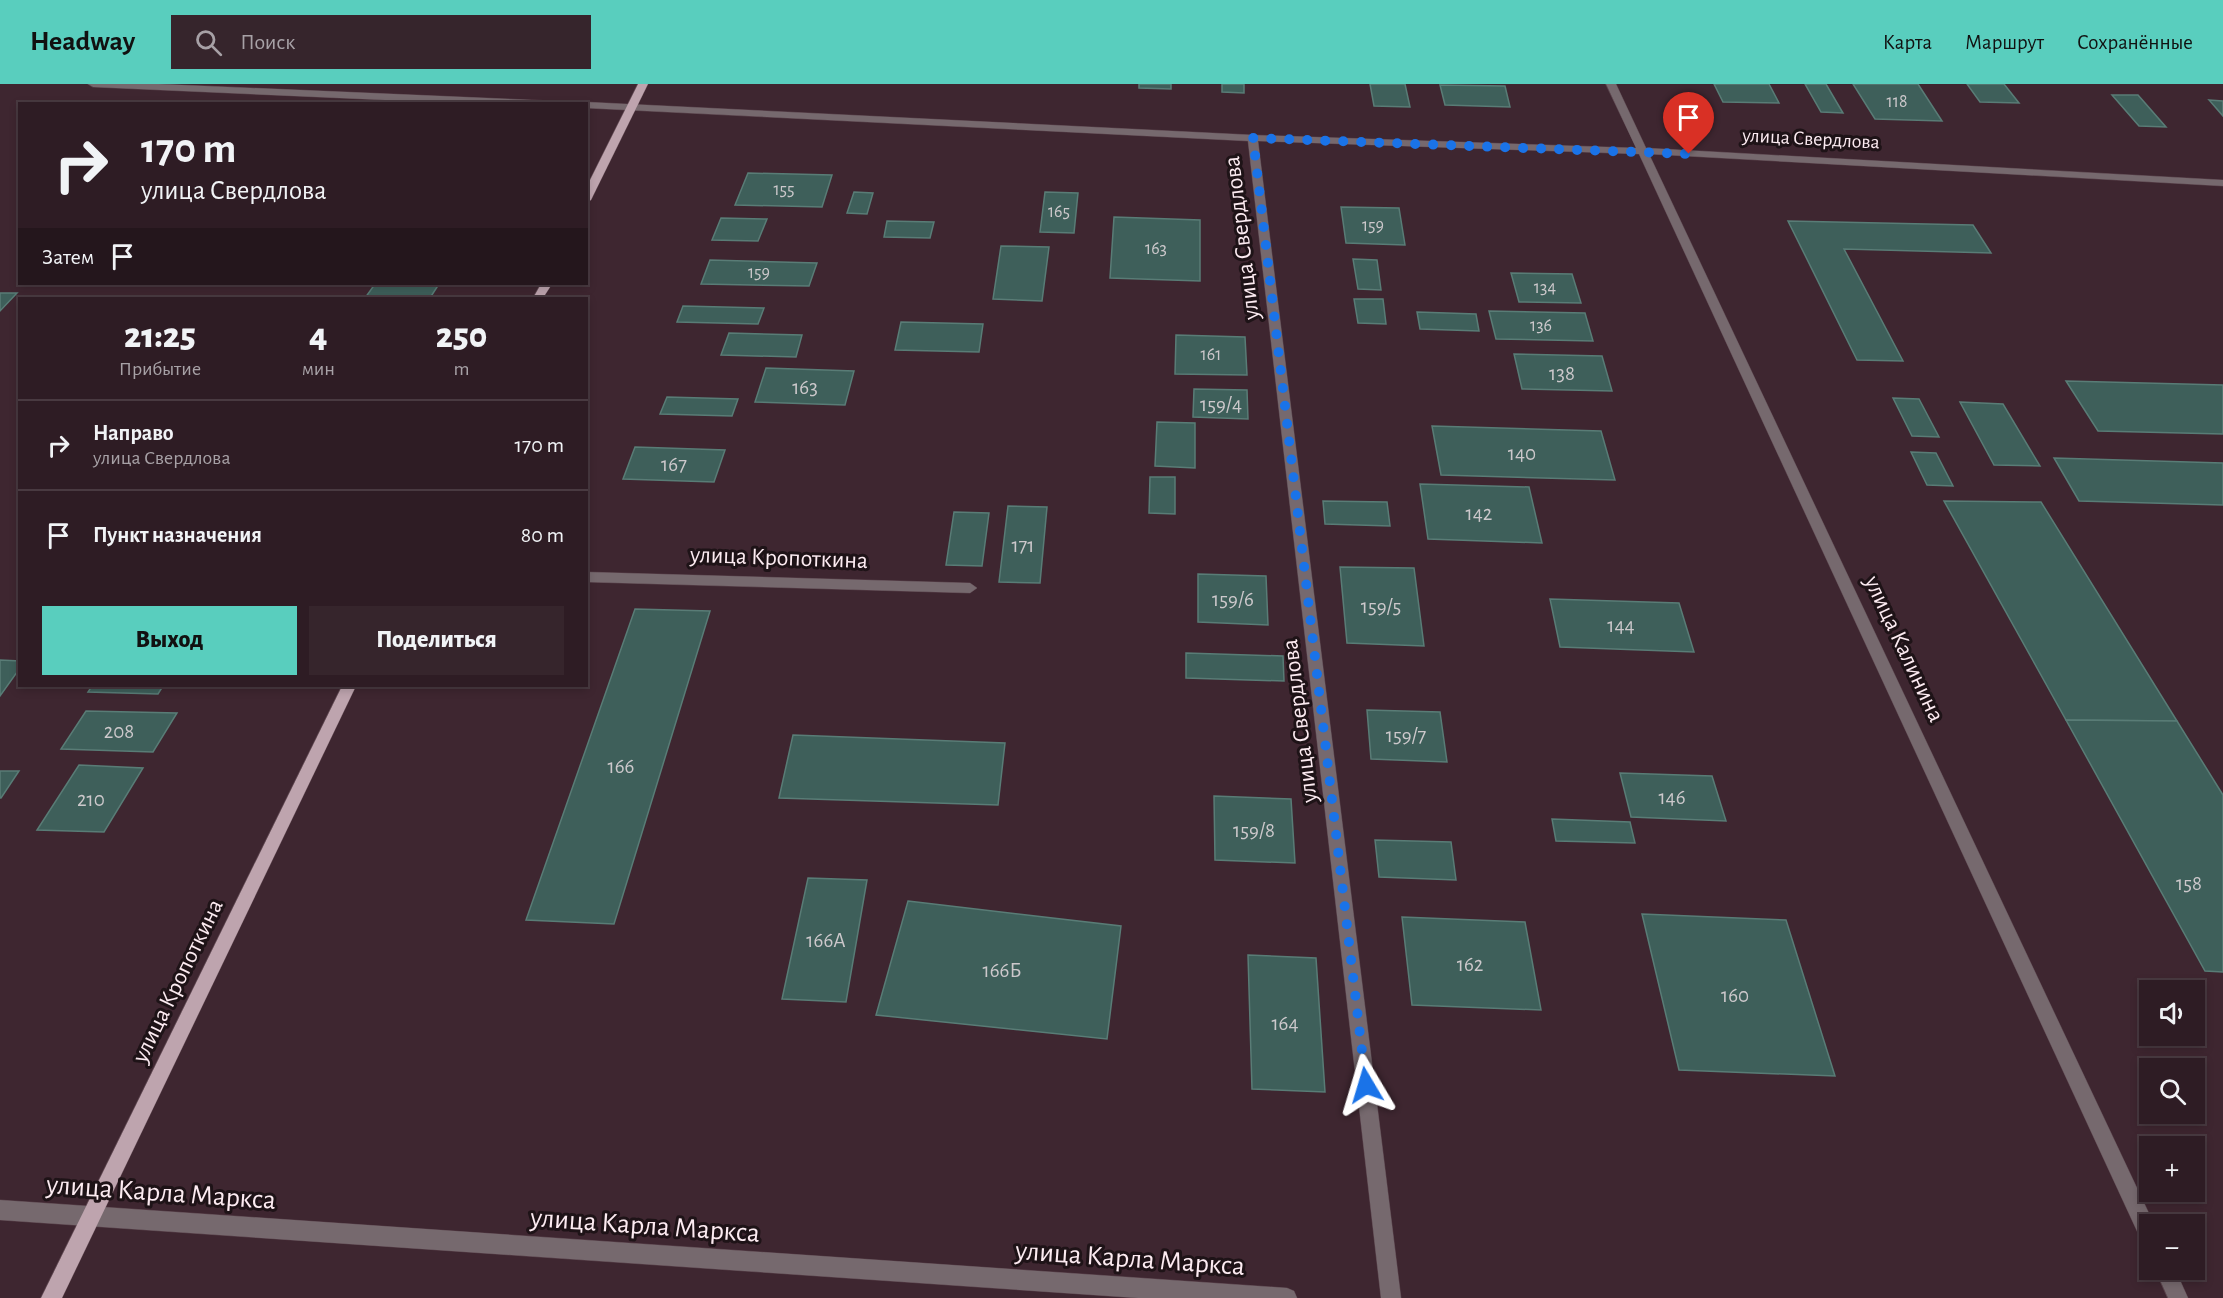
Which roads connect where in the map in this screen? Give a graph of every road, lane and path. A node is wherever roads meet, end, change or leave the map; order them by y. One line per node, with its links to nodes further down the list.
1 (93, 84): 4 (street)
2 (643, 84): 6 (main road)
3 (1611, 84): 8 (street, улица Калинина)
4 (509, 102)
5 (588, 105): 6 (street, улица Свердлова)
6 (632, 107): 7 (street, улица Свердлова); 10 (main road)
7 (1253, 138): 8 (street, улица Свердлова); 20 (street, улица Свердлова)
8 (1643, 151): 9 (street, улица Свердлова); 15 (street, улица Калинина)
9 (2223, 183)
10 (588, 196)
11 (588, 577): 12 (street, улица Кропоткина)
12 (970, 588)
13 (349, 687): 16 (main road, улица Кропоткина)
14 (0, 1209): 16 (street, улица Карла Маркса)
15 (2140, 1214)
16 (90, 1216): 18 (main road, улица Кропоткина); 19 (street, улица Карла Маркса)
17 (2170, 1280): 21 (street)
18 (51, 1298)
19 (1287, 1298)
20 (1391, 1298)
21 (2178, 1298)

